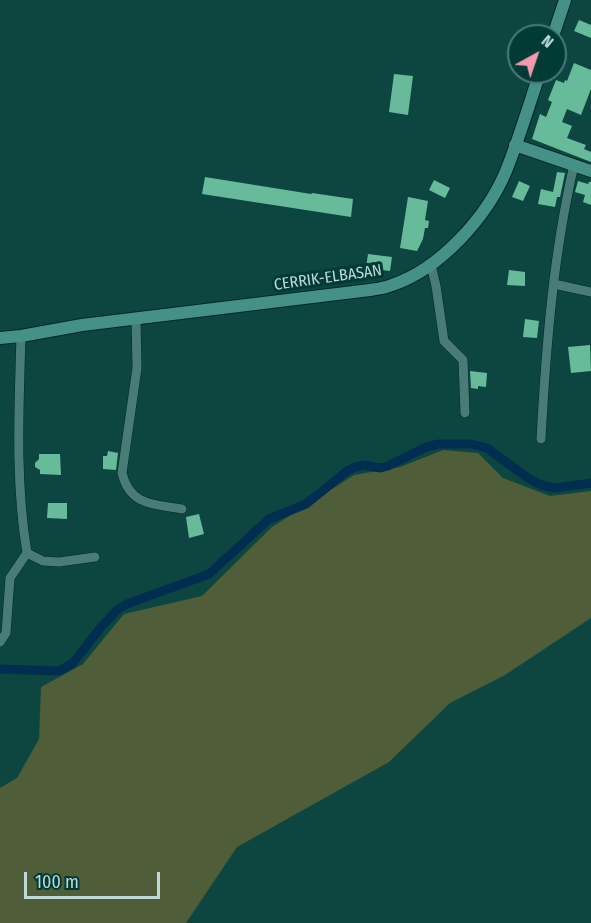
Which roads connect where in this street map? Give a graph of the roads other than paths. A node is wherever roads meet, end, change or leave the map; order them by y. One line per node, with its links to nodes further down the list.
1 (565, 0): 2 (main road)
2 (557, 24)
3 (536, 84): 4 (main road, CERRIK-ELBASAN)
4 (515, 145): 5 (main road); 7 (main road, CERRIK-ELBASAN)
5 (574, 165): 6 (main road); 8 (street)
6 (591, 171)
7 (431, 265): 10 (main road, CERRIK-ELBASAN); 13 (street)
8 (554, 284): 9 (street); 14 (street)
9 (591, 292)
10 (136, 318): 11 (main road, CERRIK-ELBASAN); 15 (street)
11 (21, 336): 12 (main road, CERRIK-ELBASAN); 16 (street)
12 (0, 338)
13 (465, 413)
14 (541, 439)
15 (182, 509)
16 (27, 553): 17 (street); 18 (street)
17 (95, 557)
18 (0, 642)

